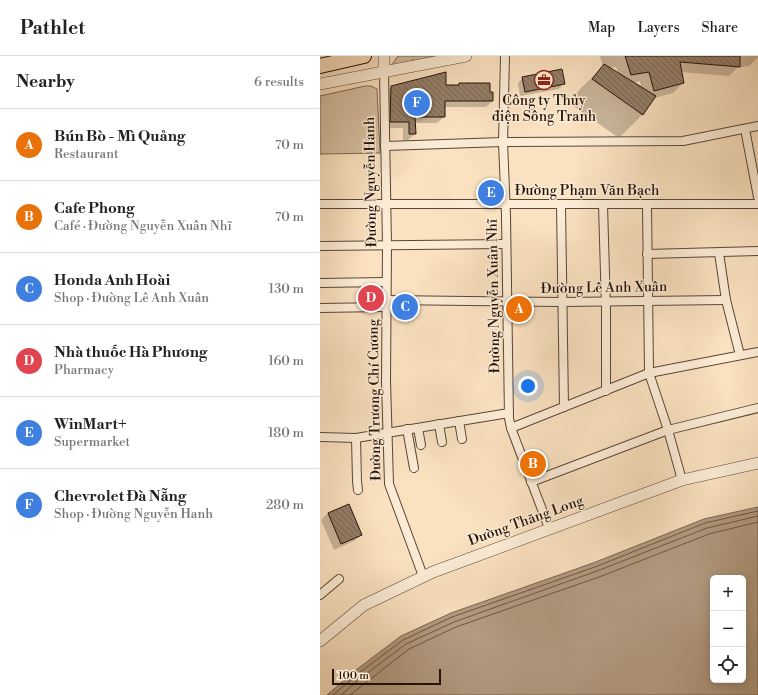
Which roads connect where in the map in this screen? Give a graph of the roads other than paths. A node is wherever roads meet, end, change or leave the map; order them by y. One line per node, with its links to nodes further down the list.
1 (364, 56): 5 (highway)
2 (384, 56): 7 (street, Đường Nguyễn Hanh)
3 (466, 56): 7 (street)
4 (505, 56): 12 (street, Đường Nguyễn Xuân Nhĩ)
5 (337, 63): 6 (highway); 8 (highway)
6 (320, 66)
7 (384, 72): 9 (street); 13 (street, Đường Nguyễn Hanh)
8 (320, 74)
9 (320, 84)
10 (758, 126): 11 (street)
11 (745, 129): 12 (street); 14 (street)
12 (503, 142): 13 (street); 17 (street, Đường Nguyễn Xuân Nhĩ)
13 (385, 146): 16 (street, Đường Nguyễn Hanh)
14 (758, 197)
15 (320, 204): 16 (street, Đường Phạm Văn Bạch)
16 (386, 204): 17 (street, Đường Phạm Văn Bạch); 24 (street, Đường Nguyễn Hanh)
17 (506, 204): 20 (street, Đường Phạm Văn Bạch); 22 (street, Đường Nguyễn Xuân Nhĩ)
18 (647, 204): 19 (street, Đường Phạm Văn Bạch); 21 (street, Đường Phạm Văn Bạch); 27 (street)
19 (758, 204)
20 (561, 205): 21 (street, Đường Phạm Văn Bạch); 34 (street)
21 (603, 205): 31 (street)
22 (506, 244): 24 (street); 33 (street, Đường Nguyễn Xuân Nhĩ)
23 (320, 246): 24 (street)
24 (387, 246): 28 (street, Đường Nguyễn Hanh)
25 (758, 251): 26 (street)
26 (719, 253): 27 (street); 30 (street)
27 (647, 254): 32 (street)
28 (386, 282): 29 (street); 35 (street, Đường Nguyễn Hanh)
29 (320, 283)
30 (726, 300): 32 (street, Đường Lê Anh Xuân); 38 (street)
31 (606, 301): 32 (street, Đường Lê Anh Xuân); 34 (street, Đường Lê Anh Xuân); 40 (street)
32 (647, 301): 39 (street)
33 (507, 302): 34 (street, Đường Lê Anh Xuân); 35 (street, Đường Lê Anh Xuân); 43 (street, Đường Nguyễn Xuân Nhĩ)
34 (563, 302): 41 (street)
35 (386, 304): 36 (street, Đường Trương Chí Cương); 50 (street, Đường Trương Chí Cương)
36 (320, 308)
37 (758, 352): 38 (street)
38 (740, 355): 39 (street)
39 (648, 373): 40 (street); 49 (street)
40 (606, 391): 41 (street)
41 (564, 407): 47 (street)
42 (758, 408): 49 (street)
43 (509, 413): 44 (street); 47 (street, Đường Nguyễn Xuân Nhĩ)
44 (459, 422): 45 (street); 53 (street)
45 (439, 424): 46 (street); 54 (street)
46 (418, 428): 48 (street); 55 (street)
47 (511, 428): 59 (street, Đường Nguyễn Xuân Nhĩ)
48 (407, 429): 50 (street); 57 (street)
49 (668, 430): 58 (street); 59 (street)
50 (387, 432): 52 (street); 62 (street, Đường Trương Chí Cương)
51 (320, 437): 52 (street)
52 (356, 438): 60 (street)
53 (462, 439)
54 (442, 442)
55 (421, 445)
56 (758, 463): 58 (street, Đường Thăng Long)
57 (414, 468)
58 (682, 480): 61 (street, Đường Thăng Long)
59 (531, 482): 61 (street, Đường Nguyễn Xuân Nhĩ)
60 (358, 490)
61 (549, 528): 62 (street, Đường Thăng Long)
62 (423, 576): 65 (street, Đường Thăng Long)
63 (339, 579): 64 (street)
64 (320, 595)
65 (320, 641)

